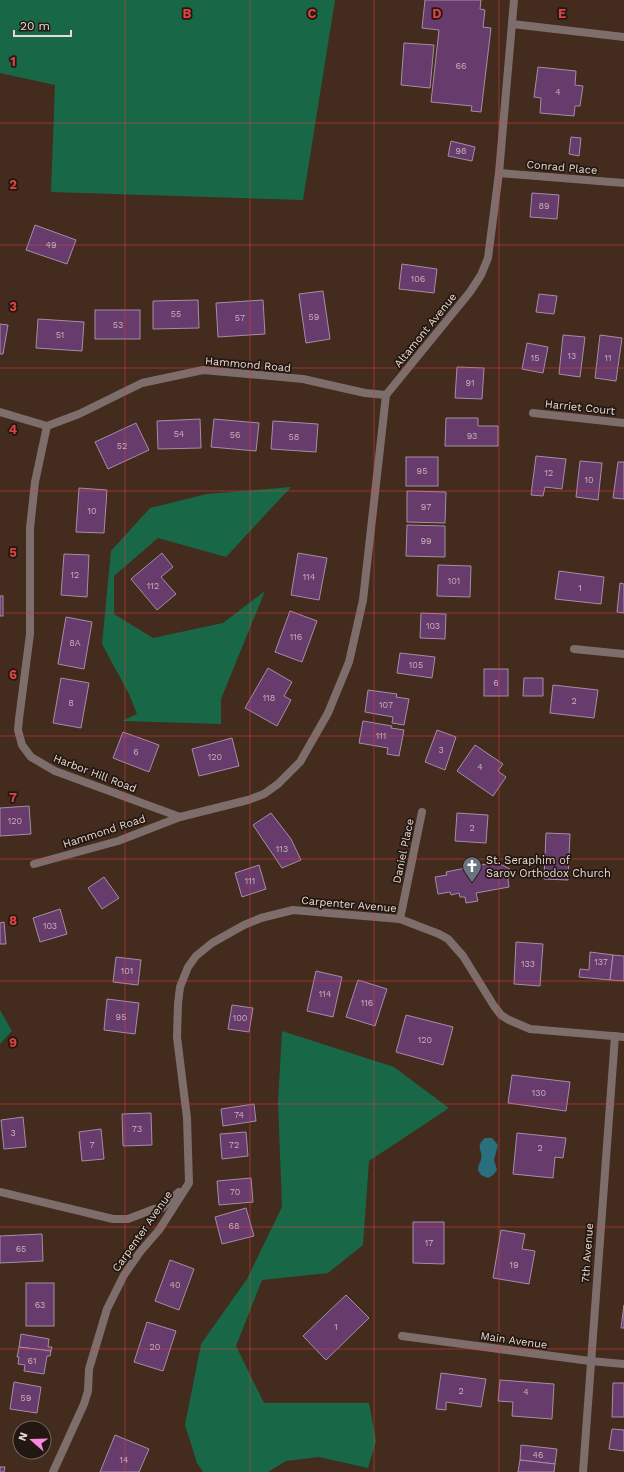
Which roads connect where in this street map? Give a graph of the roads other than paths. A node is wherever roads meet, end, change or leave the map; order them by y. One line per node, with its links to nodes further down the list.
1 (514, 0): 2 (street, Altamont Avenue)
2 (512, 24): 3 (street); 4 (street, Altamont Avenue)
3 (624, 37)
4 (499, 173): 5 (street, Conrad Place); 6 (street, Altamont Avenue)
5 (624, 183)
6 (386, 395): 10 (street, Hammond Road); 14 (street)
7 (0, 412): 10 (street)
8 (533, 413): 9 (street, Harriet Court)
9 (624, 423)
10 (47, 426): 14 (street, Harbor Hill Road)
11 (574, 649): 12 (street)
12 (624, 654)
13 (422, 812): 16 (street, Daniel Place)
14 (180, 817): 15 (street, Hammond Road)
15 (34, 864)
16 (400, 919): 17 (street, Carpenter Avenue); 18 (street, Carpenter Avenue)
17 (620, 1036): 21 (street, 7th Avenue)
18 (188, 1184): 19 (street, Carpenter Avenue); 23 (street, Carpenter Avenue)
19 (0, 1192)
20 (402, 1336): 21 (street, Main Avenue)
21 (590, 1361): 22 (street, Main Avenue); 24 (street, 7th Avenue)
22 (624, 1364)
23 (53, 1472)
24 (583, 1472)

